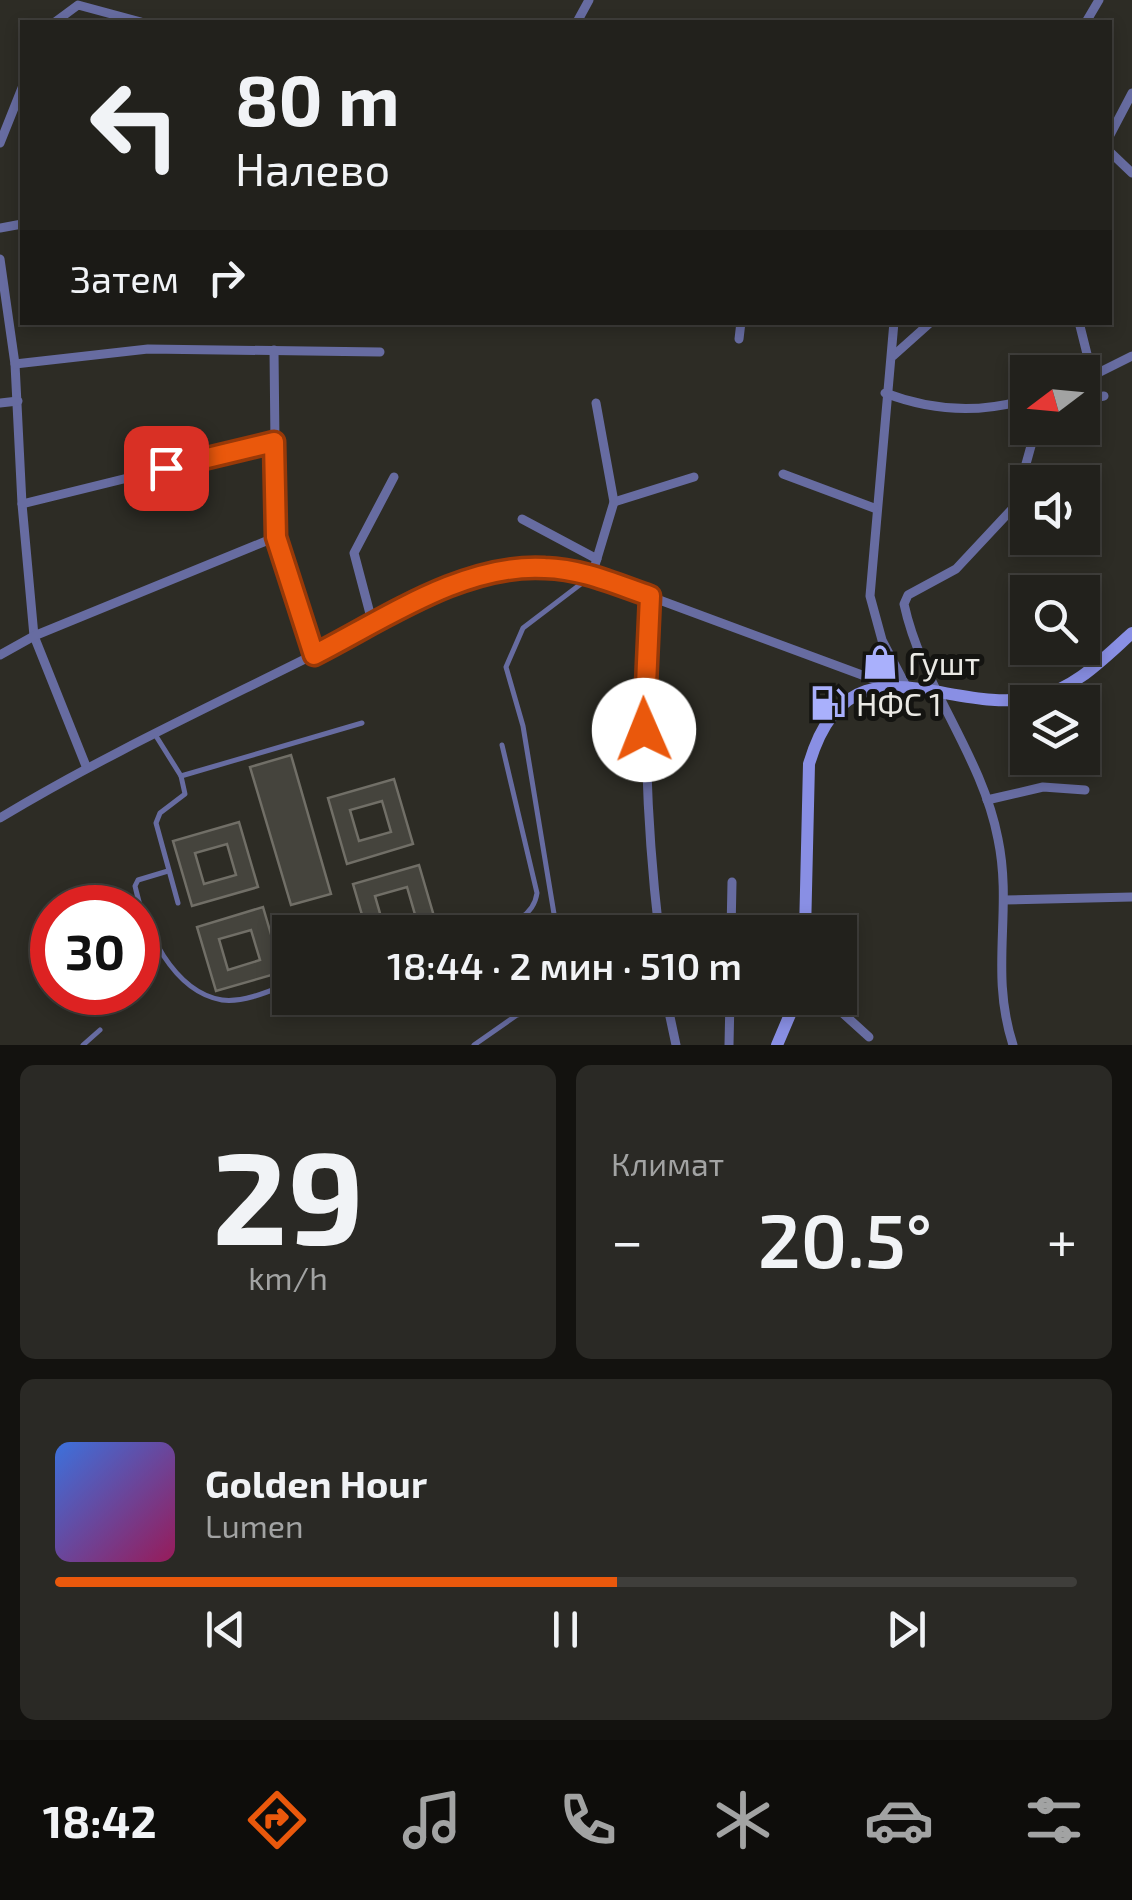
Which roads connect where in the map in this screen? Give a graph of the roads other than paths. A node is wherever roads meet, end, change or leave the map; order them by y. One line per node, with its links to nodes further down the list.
1 (58, 20): 2 (street)
2 (133, 20)
3 (20, 94): 6 (street)
4 (1132, 94): 5 (street)
5 (1112, 130)
6 (0, 143)
7 (1112, 154): 8 (street)
8 (1132, 172)
9 (0, 259): 20 (street)
10 (740, 325): 14 (street)
11 (894, 325): 18 (street)
12 (929, 325): 18 (street)
13 (1079, 325): 17 (street)
14 (740, 339)
15 (274, 350): 16 (street); 20 (street); 29 (street)
16 (380, 352)
17 (1084, 355)
18 (893, 356): 22 (street)
19 (1132, 356): 21 (street)
20 (15, 364): 25 (street)
21 (1100, 373)
22 (885, 393): 27 (street); 36 (street)
23 (1104, 396): 24 (street)
24 (1100, 397)
25 (18, 401): 26 (street); 35 (street)
26 (0, 402)
27 (1010, 402)
28 (596, 403): 34 (street)
29 (274, 442): 35 (street); 38 (street)
30 (1031, 445): 48 (street)
31 (782, 474): 36 (street)
32 (394, 477): 42 (street)
33 (694, 477): 34 (street)
34 (614, 502): 39 (street)
35 (22, 504): 44 (street)
36 (874, 508): 47 (street)
37 (522, 519): 39 (street)
38 (276, 537): 44 (street); 46 (street)
39 (597, 559): 40 (street)
40 (592, 575): 41 (street); 42 (street); 63 (lane)
41 (650, 596): 47 (street); 64 (street)
42 (373, 625): 46 (street)
43 (1132, 633): 48 (street)
44 (34, 636): 45 (street); 52 (street)
45 (0, 655)
46 (314, 655): 50 (street)
47 (898, 686): 48 (street); 66 (street)
48 (934, 688): 55 (street)
49 (362, 723): 53 (lane)
50 (154, 733): 52 (street); 53 (lane)
51 (502, 745): 62 (lane)
52 (86, 766): 56 (street)
53 (181, 776): 57 (lane)
54 (1084, 790): 55 (street)
55 (987, 800): 60 (street)
56 (0, 818)
57 (168, 870): 61 (lane); 67 (lane)
58 (732, 882): 65 (street)
59 (1132, 896): 60 (street)
60 (1004, 900): 80 (street)
61 (178, 903)
62 (525, 915)
63 (554, 915)
64 (657, 915)
65 (731, 915)
66 (805, 915)
67 (272, 988)
68 (517, 1015): 76 (lane)
69 (670, 1015): 77 (street)
70 (729, 1015): 78 (street)
71 (790, 1015): 79 (street)
72 (845, 1015): 74 (street)
73 (100, 1030): 75 (lane)
74 (869, 1037)
75 (83, 1045)
76 (474, 1045)
77 (676, 1045)
78 (728, 1045)
79 (777, 1045)
80 (1013, 1045)

